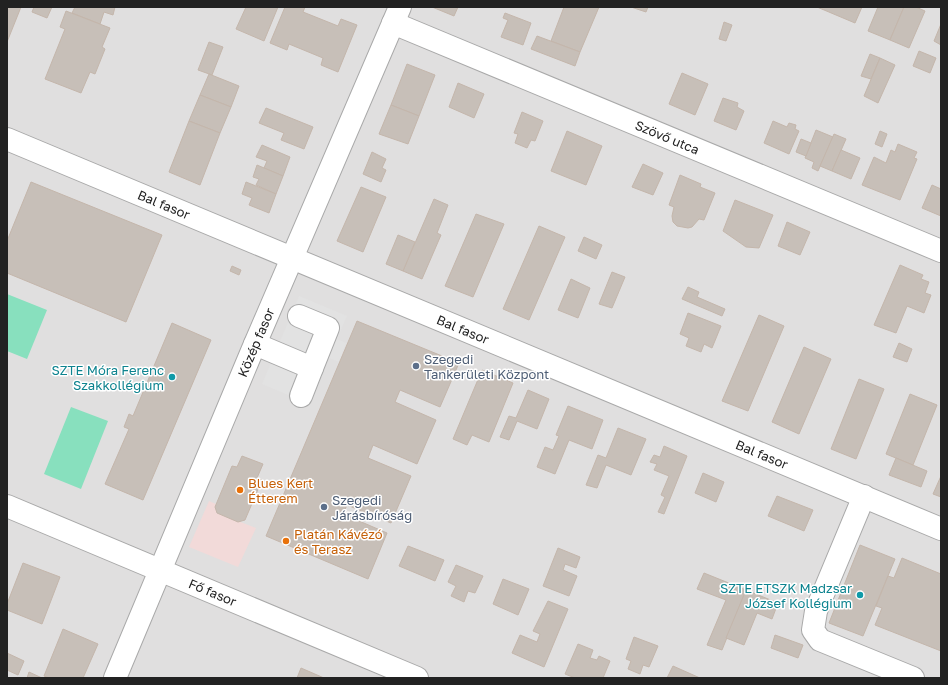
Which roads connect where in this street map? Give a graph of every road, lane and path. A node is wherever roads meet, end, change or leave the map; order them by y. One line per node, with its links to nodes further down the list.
1 (396, 15): 3 (street, Szövő utca); 4 (street, Közép fasor)
2 (7, 139): 4 (street, Bal fasor)
3 (941, 251)
4 (292, 258): 6 (street, Közép fasor); 9 (street, Bal fasor)
5 (299, 316): 7 (street)
6 (254, 344): 7 (street); 12 (street, Közép fasor)
7 (312, 368): 8 (street)
8 (301, 396)
9 (864, 496): 11 (street, Bal fasor); 15 (street)
10 (7, 506): 12 (street, Fő fasor)
11 (941, 529)
12 (160, 570): 13 (street, Közép fasor); 14 (street, Fő fasor)
13 (115, 678)
14 (417, 678)
15 (912, 678)

